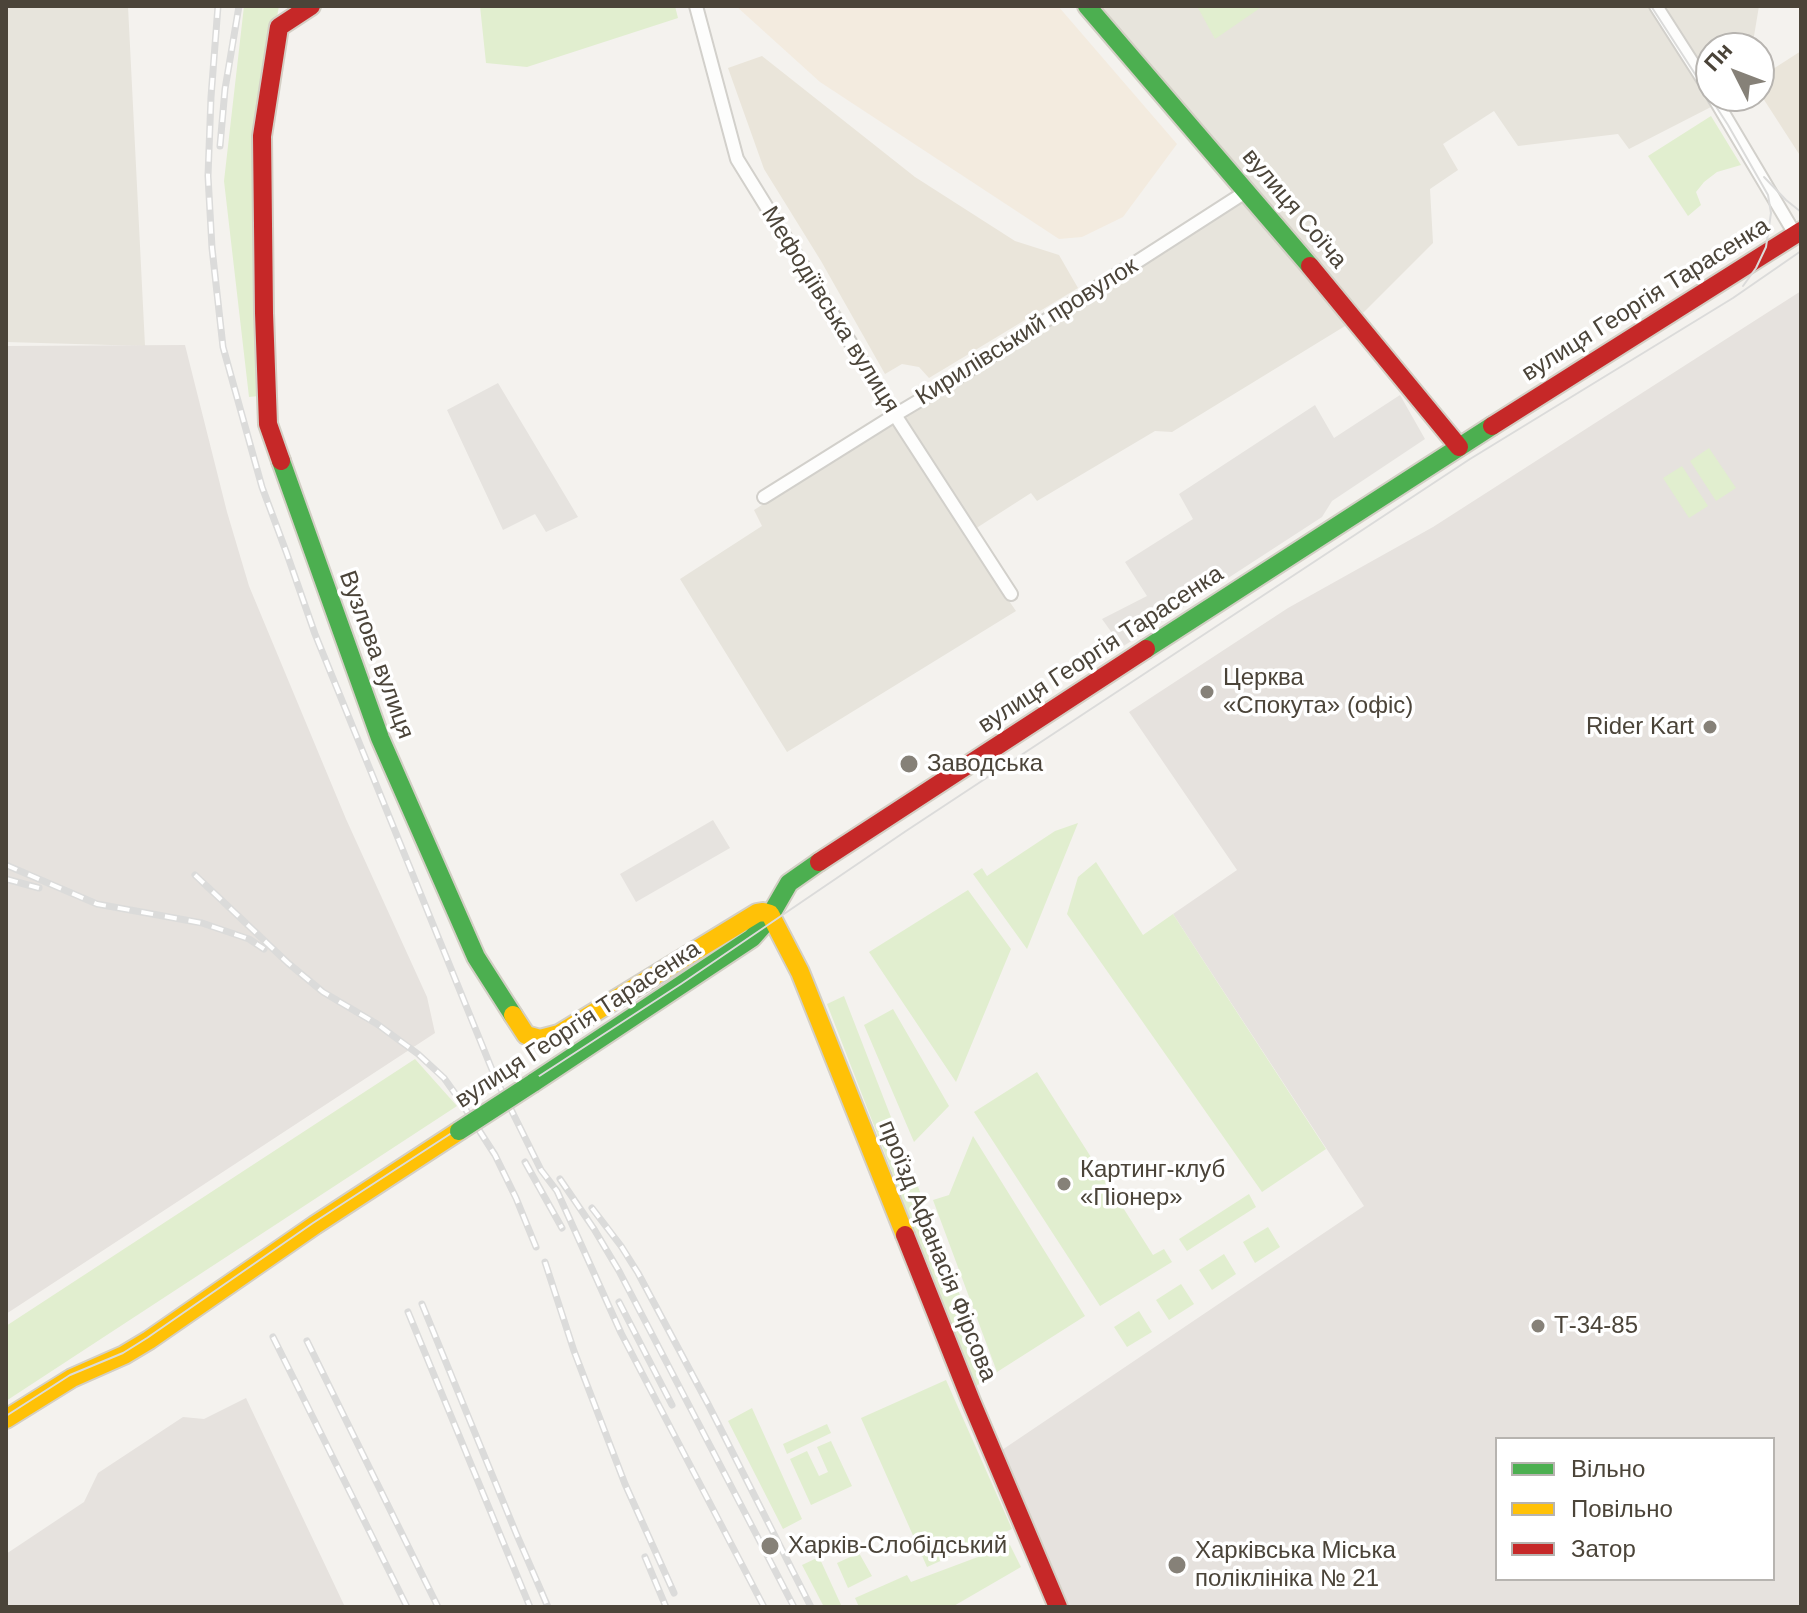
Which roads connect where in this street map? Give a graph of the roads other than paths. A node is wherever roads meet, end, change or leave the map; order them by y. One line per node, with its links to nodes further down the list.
1 (311, 6): 13 (street, Вузлова вулиця)
2 (696, 6): 9 (street, Мефодіївська вулиця)
3 (1087, 6): 7 (street, вулиця Соїча)
4 (1656, 6): 5 (street)
5 (1695, 67)
6 (1723, 112): 8 (street)
7 (1247, 191): 9 (street, Кирилівський провулок); 10 (street, вулиця Соїча)
8 (1798, 232): 10 (street, вулиця Георгія Тарасенка)
9 (895, 415): 11 (street, Кирилівський провулок); 12 (street, Мефодіївська вулиця)
10 (1459, 447): 13 (street, вулиця Георгія Тарасенка)
11 (764, 497)
12 (1011, 594)
13 (770, 914): 14 (street, вулиця Георгія Тарасенка, bridge); 15 (street, проїзд Афанасія Фірсова)
14 (6, 1419)
15 (1058, 1607)

